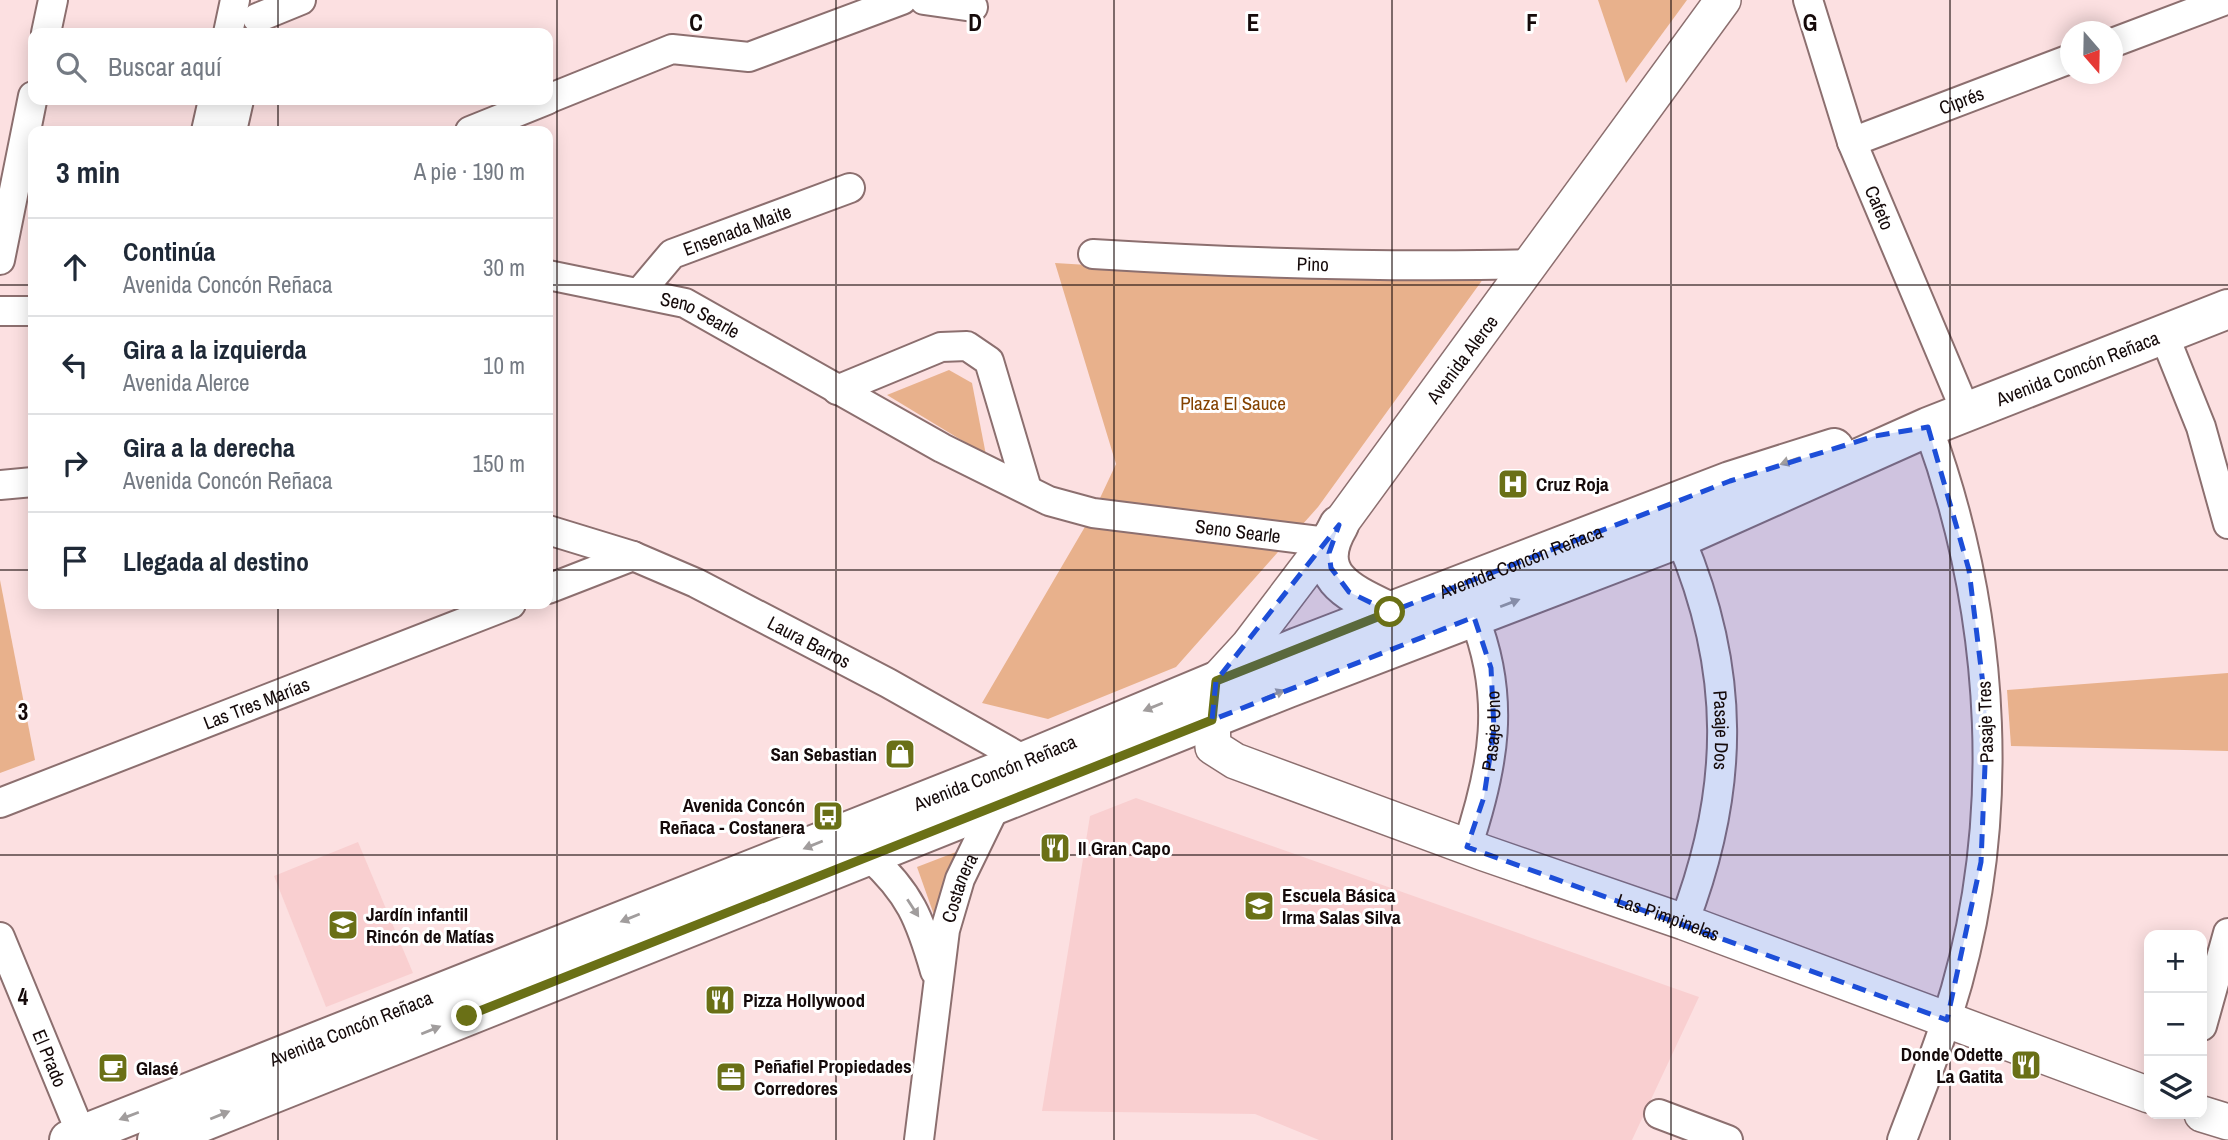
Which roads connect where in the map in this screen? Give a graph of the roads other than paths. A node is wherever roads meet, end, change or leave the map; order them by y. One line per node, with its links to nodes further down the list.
1 (53, 0): 11 (street)
2 (235, 0): 12 (street)
3 (301, 0): 10 (street)
4 (902, 0): 15 (street)
5 (924, 0): 9 (street)
6 (1723, 0): 27 (street, Avenida Alerce)
7 (1808, 0): 23 (street, Cafeto)
8 (2226, 0): 13 (street)
9 (973, 6)
10 (257, 17)
11 (47, 28)
12 (229, 28)
13 (2123, 39)
14 (2060, 63): 23 (street, Ciprés)
15 (553, 98)
16 (31, 105): 26 (street)
17 (212, 105): 20 (street)
18 (238, 105): 21 (street)
19 (535, 105): 22 (street)
20 (207, 126)
21 (233, 126)
22 (482, 126)
23 (1852, 142): 35 (street, Cafeto)
24 (850, 188): 29 (street, Ensenada Maite)
25 (1093, 254): 27 (street, Pino)
26 (0, 260)
27 (1533, 264): 42 (street, Avenida Alerce)
28 (553, 276): 29 (street, Seno Searle)
29 (640, 292): 34 (street, Seno Searle)
30 (2228, 309): 33 (main road, Avenida Concón Reñaca)
31 (28, 311): 32 (street)
32 (0, 312)
33 (2164, 335): 35 (main road, Avenida Concón Reñaca); 40 (street)
34 (837, 390): 39 (street, Seno Searle); 39 (street)
35 (1966, 412): 36 (main road, Avenida Concón Reñaca)
36 (1928, 427): 43 (main road, Avenida Concón Reñaca); 47 (main road, Avenida Concón Reñaca, one-way to 47); 62 (street, Pasaje Tres)
37 (28, 482): 38 (street)
38 (0, 485)
39 (1027, 489): 42 (street, Seno Searle)
40 (2228, 524)
41 (553, 532): 44 (street, Laura Barros)
42 (1333, 534): 47 (main road); 49 (street, Avenida Alerce)
43 (1679, 538): 48 (main road, Avenida Concón Reñaca, one-way to 43); 57 (street, Pasaje Dos)
44 (633, 556): 45 (street); 51 (street, Laura Barros)
45 (553, 587)
46 (497, 609): 53 (street, Las Tres Marías)
47 (1390, 612): 49 (main road, Avenida Concón Reñaca)
48 (1474, 617): 50 (main road, Avenida Concón Reñaca, one-way to 48); 55 (street, Pasaje Uno)
49 (1216, 681): 50 (street); 51 (main road, Avenida Concón Reñaca, one-way to 51)
50 (1212, 720): 52 (main road, Avenida Concón Reñaca); 55 (street, Las Pimpinelas)
51 (1025, 761): 52 (street, Laura Barros); 67 (main road, Avenida Concón Reñaca, one-way to 67)
52 (1058, 781): 54 (main road, Avenida Concón Reñaca)
53 (0, 803)
54 (996, 805): 56 (main road, Avenida Concón Reñaca); 60 (street, Costanera)
55 (1467, 847): 57 (street, Las Pimpinelas)
56 (869, 856): 60 (street, Costanera, one-way to 60); 68 (main road, Avenida Concón Reñaca, one-way to 56)
57 (1684, 922): 62 (street, Las Pimpinelas)
58 (2228, 933): 61 (street)
59 (0, 937): 67 (street, El Prado)
60 (937, 977): 69 (street, Costanera)
61 (2207, 1008)
62 (1947, 1020): 63 (street, Las Pimpinelas); 71 (street, Pasaje Tres)
63 (2144, 1093)
64 (1659, 1114): 70 (street)
65 (2207, 1116): 66 (street)
66 (2228, 1122)
67 (77, 1138)
68 (157, 1140)
69 (919, 1140)
70 (1728, 1140)
71 (1902, 1140)

